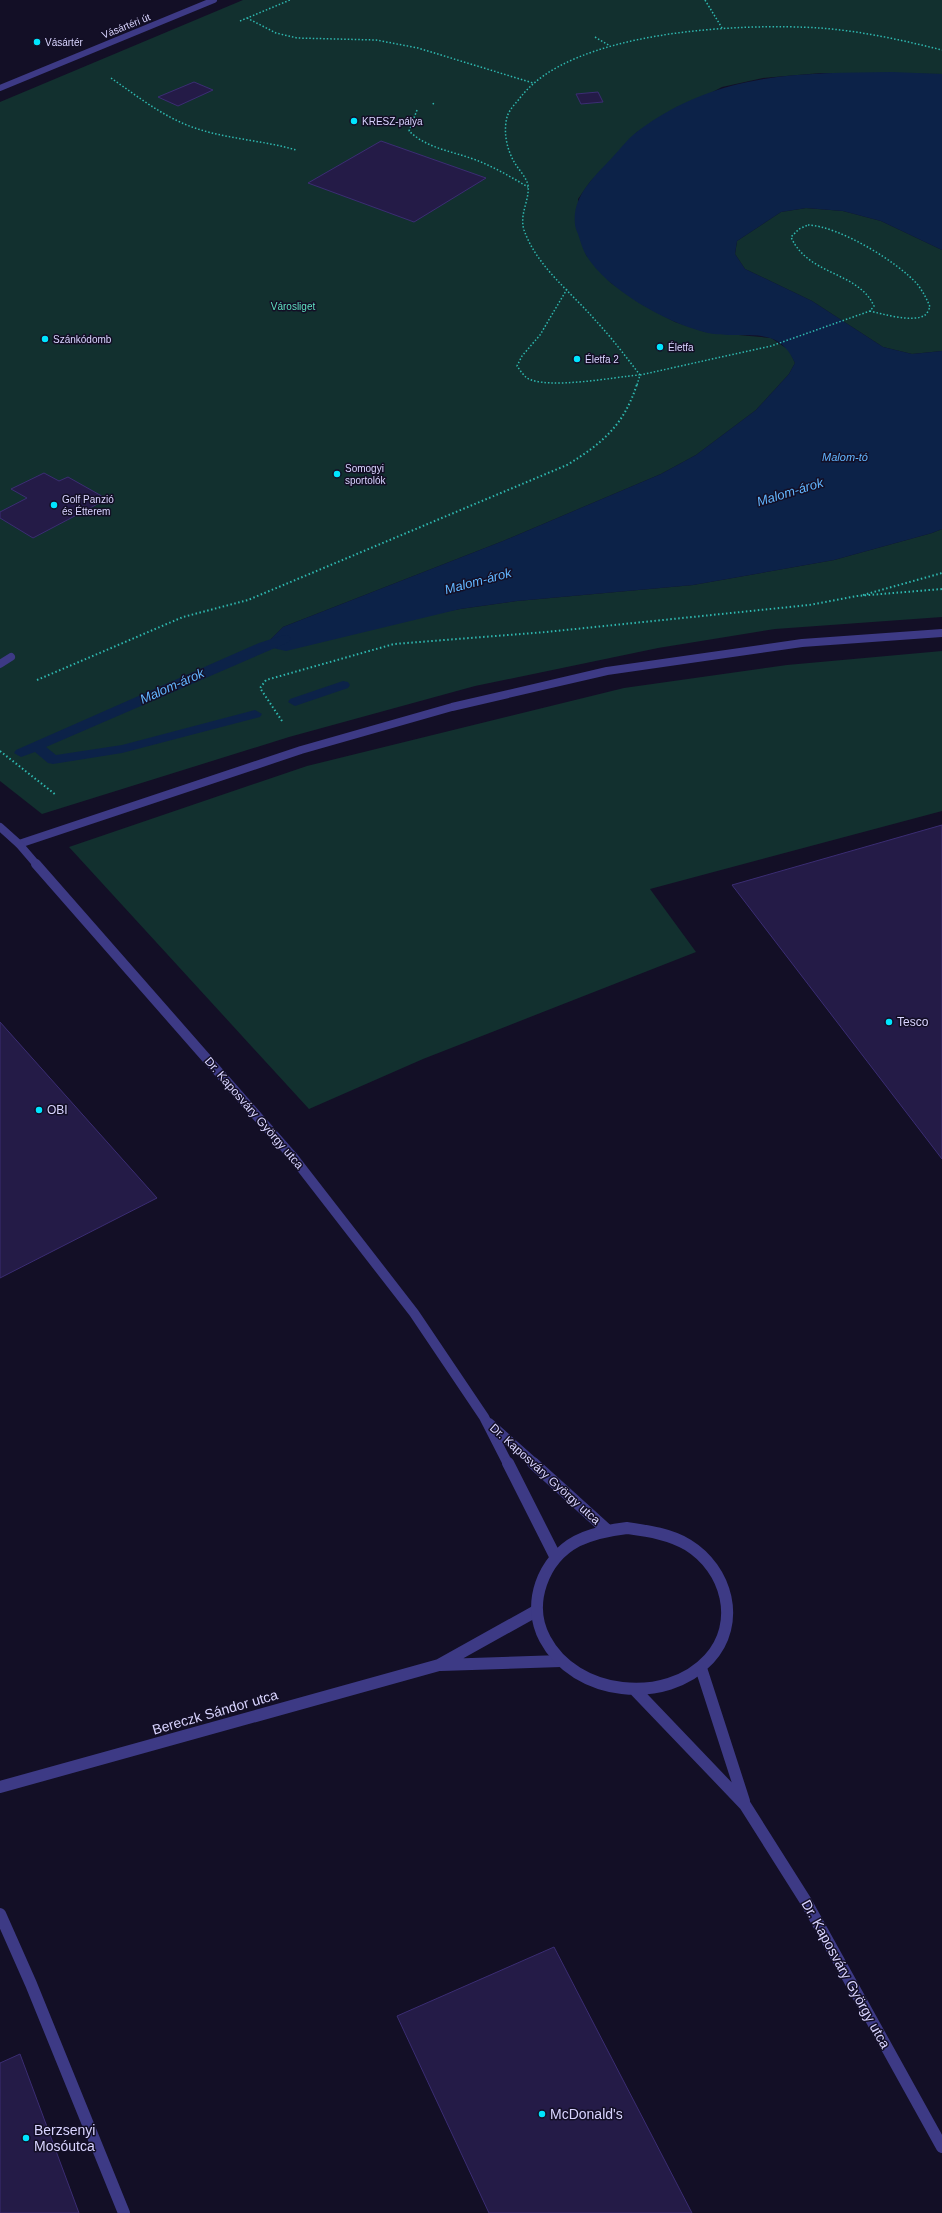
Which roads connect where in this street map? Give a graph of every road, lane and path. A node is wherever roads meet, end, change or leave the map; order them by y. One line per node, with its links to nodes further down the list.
1 (200, 0): 5 (street)
2 (214, 0): 5 (street, Vásártéri út)
3 (290, 0): 11 (path)
4 (705, 0): 6 (path)
5 (207, 3): 10 (street, Vásártéri út)
6 (722, 28): 8 (path); 9 (path)
7 (595, 38): 8 (path)
8 (610, 46): 11 (path)
9 (942, 50)
10 (69, 59): 12 (street, Vásártéri út); 14 (path)
11 (533, 83): 15 (path)
12 (0, 88)
13 (417, 110): 15 (path)
14 (296, 150)
15 (528, 188): 16 (path)
16 (567, 289): 18 (path); 18 (path)
17 (870, 311): 17 (path); 18 (path)
18 (640, 374): 25 (path)
19 (942, 573): 21 (path)
20 (942, 589): 21 (path)
21 (857, 596): 26 (path)
22 (942, 633): 28 (street)
23 (12, 657): 24 (street)
24 (0, 664)
25 (37, 681)
26 (286, 726)
27 (0, 751): 28 (path)
28 (88, 821): 30 (street)
29 (0, 827): 30 (street, Dr. Kaposváry György utca)
30 (19, 844): 31 (street, Dr. Kaposváry György utca)
31 (484, 1417): 32 (street, Dr. Kaposváry György utca); 33 (street, Dr. Kaposváry György utca)
32 (607, 1530): 33 (street); 37 (street)
33 (555, 1556): 34 (street)
34 (536, 1611): 35 (street); 36 (street, Bereczk Sándor utca)
35 (561, 1661): 36 (street, Bereczk Sándor utca); 38 (street)
36 (439, 1665): 39 (street, Bereczk Sándor utca)
37 (701, 1668): 38 (street); 40 (street, Dr. Kaposváry György utca)
38 (636, 1690): 40 (street, Dr. Kaposváry György utca)
39 (0, 1787)
40 (745, 1805): 42 (street, Dr. Kaposváry György utca)
41 (0, 1914): 43 (street)
42 (942, 2147)
43 (124, 2213)

